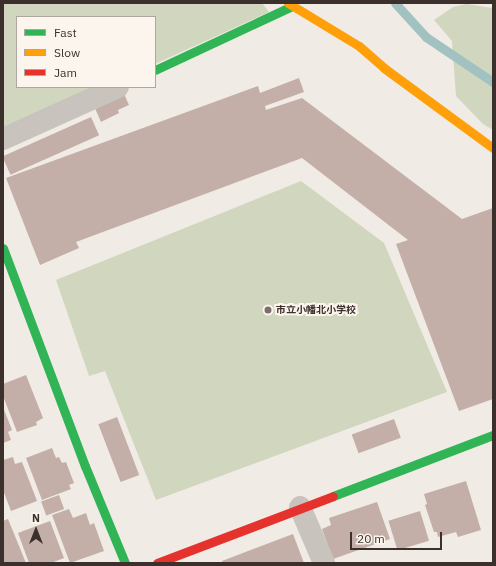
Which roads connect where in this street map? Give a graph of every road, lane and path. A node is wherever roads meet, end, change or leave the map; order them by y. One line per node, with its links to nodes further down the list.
1 (290, 4): 2 (street); 5 (street)
2 (156, 70)
3 (116, 88): 4 (street)
4 (3, 139)
5 (493, 148)
6 (3, 248): 9 (street)
7 (493, 435): 8 (street)
8 (300, 507): 10 (street); 11 (street)
9 (125, 563)
10 (157, 563)
11 (324, 563)

